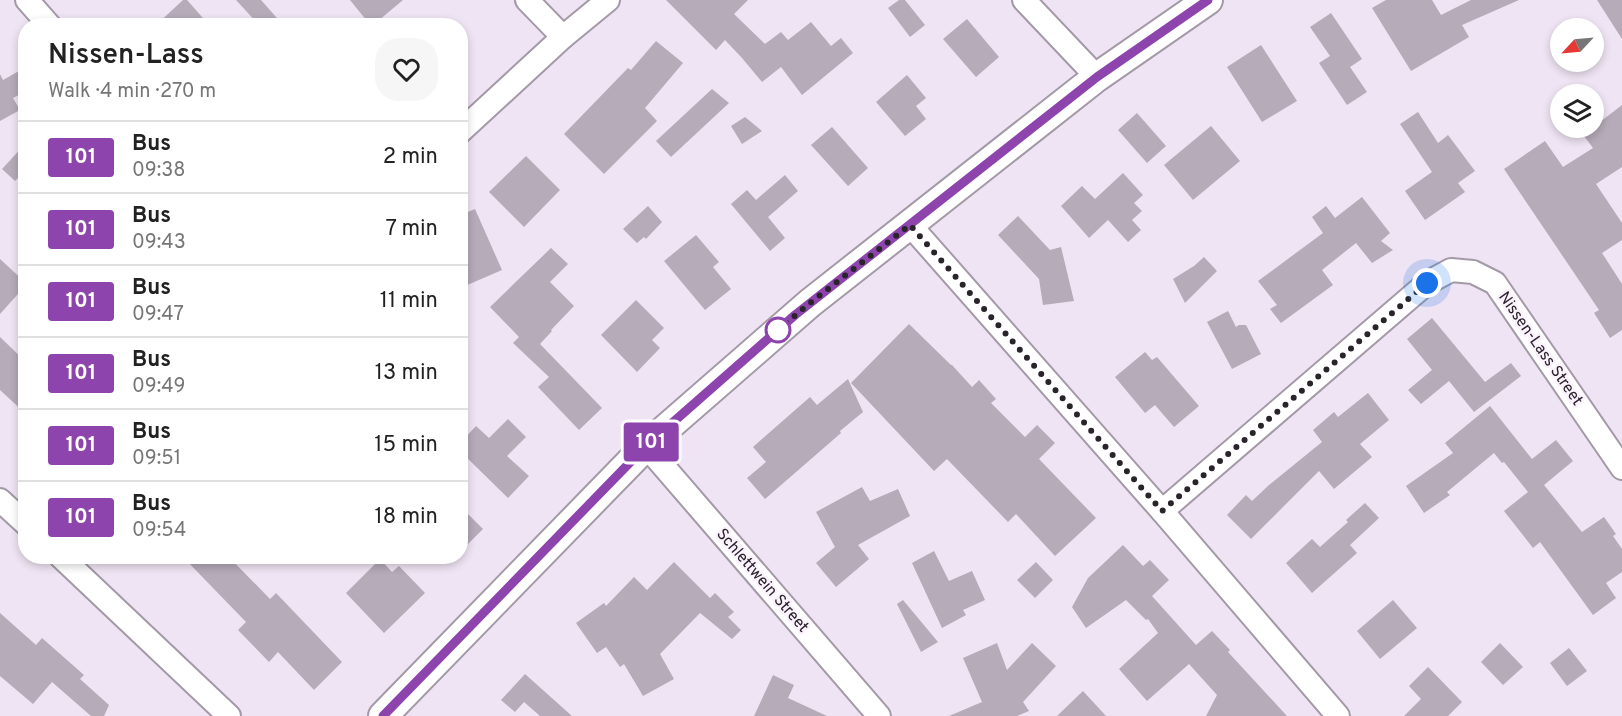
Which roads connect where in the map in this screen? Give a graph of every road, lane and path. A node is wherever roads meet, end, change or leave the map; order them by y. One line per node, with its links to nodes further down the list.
1 (27, 0): 6 (street)
2 (527, 0): 7 (street)
3 (608, 0): 7 (street)
4 (1024, 0): 8 (street)
5 (1208, 0): 8 (street)
6 (43, 18)
7 (563, 37): 9 (street)
8 (1097, 77): 10 (street)
9 (468, 125)
10 (910, 225): 11 (street); 14 (street)
11 (646, 446): 18 (street); 19 (street, Schlettwein Street)
12 (1622, 468): 14 (street, Nissen-Lass Street)
13 (0, 500): 15 (street)
14 (1162, 511): 20 (street)
15 (18, 517)
16 (68, 564): 17 (street)
17 (229, 716)
18 (383, 716)
19 (879, 716)
20 (1338, 716)

